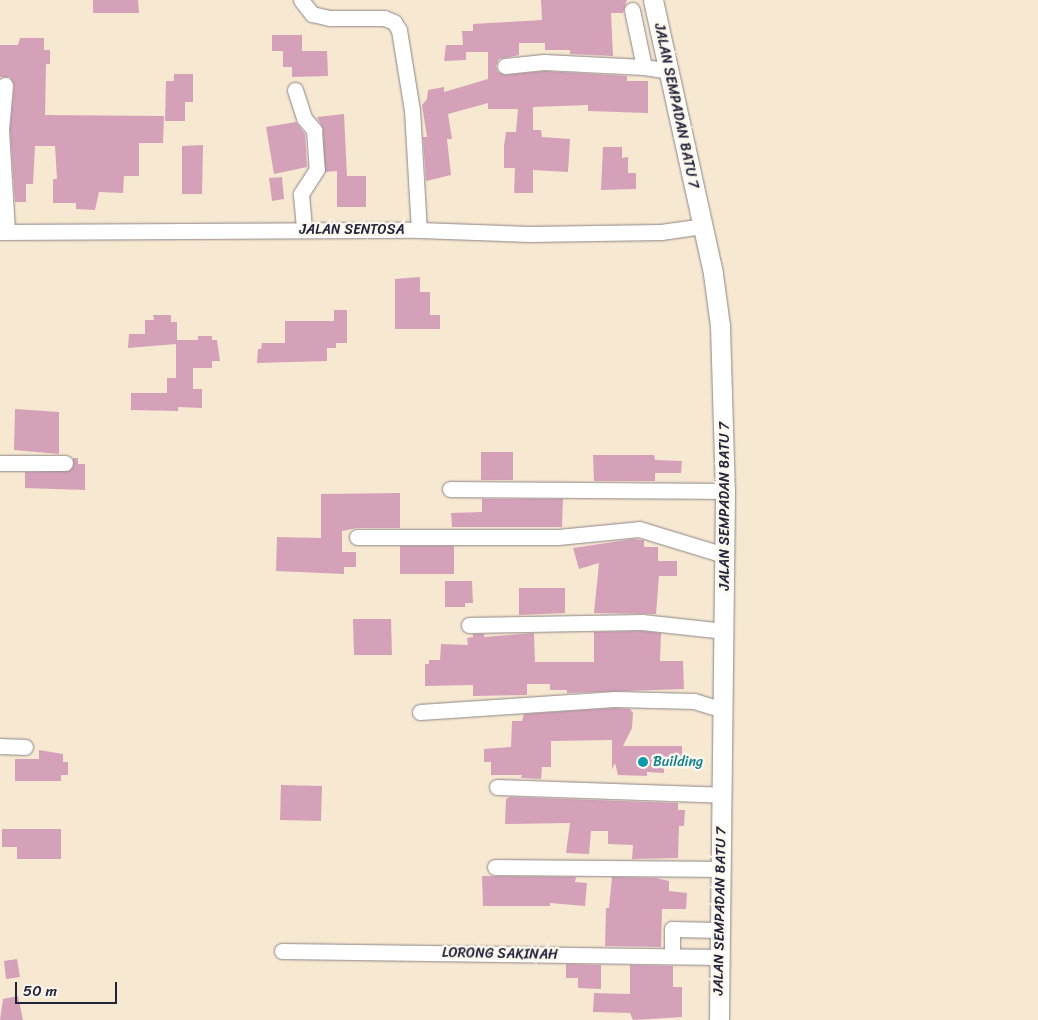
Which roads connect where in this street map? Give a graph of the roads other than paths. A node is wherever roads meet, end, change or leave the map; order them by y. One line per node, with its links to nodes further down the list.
1 (301, 0): 11 (street)
2 (653, 0): 6 (street, JALAN SEMPADAN BATU 7)
3 (632, 10): 5 (street)
4 (505, 66): 5 (street)
5 (644, 66): 6 (street)
6 (669, 71): 9 (street, JALAN SEMPADAN BATU 7)
7 (5, 85): 12 (street)
8 (295, 90): 10 (street)
9 (703, 226): 11 (street, JALAN SENTOSA); 16 (street, JALAN SEMPADAN BATU 7)
10 (304, 230): 11 (street, JALAN SENTOSA); 12 (street, JALAN SENTOSA)
11 (419, 230)
12 (3, 232)
13 (0, 463): 14 (street)
14 (65, 463)
15 (450, 488): 16 (street)
16 (725, 491): 18 (street, JALAN SEMPADAN BATU 7)
17 (357, 537): 18 (street)
18 (724, 555): 20 (street, JALAN SEMPADAN BATU 7)
19 (469, 625): 20 (street)
20 (725, 631): 21 (street, JALAN SEMPADAN BATU 7)
21 (724, 710): 22 (street); 26 (street, JALAN SEMPADAN BATU 7)
22 (420, 712)
23 (0, 746): 24 (street)
24 (25, 747)
25 (496, 787): 26 (street)
26 (722, 795): 28 (street, JALAN SEMPADAN BATU 7)
27 (495, 867): 28 (street)
28 (720, 869): 29 (street, JALAN SEMPADAN BATU 7)
29 (719, 930): 31 (street); 32 (street, JALAN SEMPADAN BATU 7)
30 (282, 951): 31 (street, LORONG SAKINAH)
31 (672, 956): 32 (street, LORONG SAKINAH)
32 (719, 957): 33 (street, JALAN SEMPADAN BATU 7)
33 (719, 1020)

